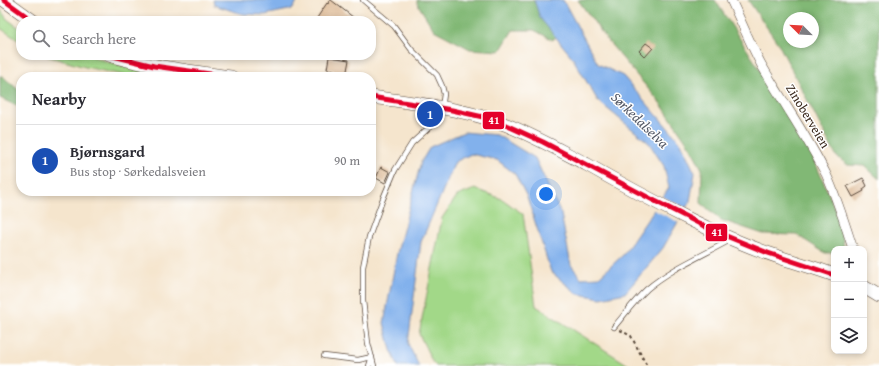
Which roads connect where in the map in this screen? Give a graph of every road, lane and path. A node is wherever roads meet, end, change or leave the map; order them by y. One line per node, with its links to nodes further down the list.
1 (4, 0): 4 (street)
2 (364, 0): 8 (lane)
3 (731, 0): 10 (street, Zinoberveien)
4 (26, 16)
5 (126, 60): 6 (street)
6 (181, 72)
7 (376, 98): 8 (street)
8 (442, 108): 9 (street); 16 (lane)
9 (732, 239): 11 (street); 14 (lane)
10 (852, 246)
11 (831, 274)
12 (867, 289): 13 (street)
13 (879, 296)
14 (614, 327): 19 (path)
15 (324, 356): 16 (lane)
16 (372, 357): 17 (lane); 18 (lane)
17 (369, 366)
18 (374, 366)
19 (647, 366)

